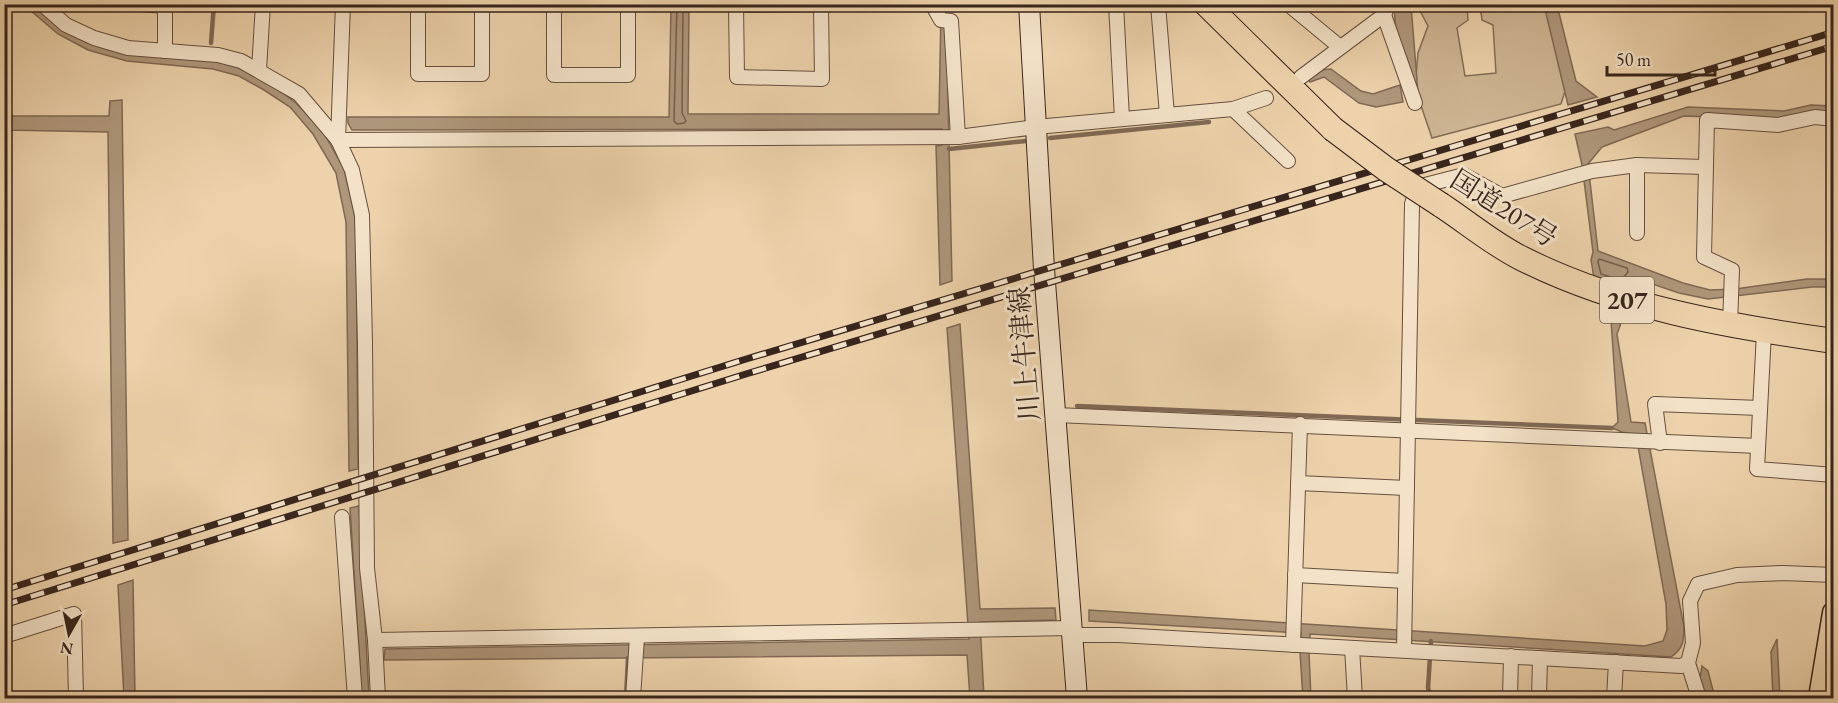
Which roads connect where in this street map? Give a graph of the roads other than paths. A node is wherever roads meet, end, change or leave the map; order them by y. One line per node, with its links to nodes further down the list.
1 (42, 4): 20 (street)
2 (140, 4): 16 (street)
3 (263, 4): 21 (street)
4 (343, 4): 31 (street)
5 (418, 4): 6 (street)
6 (482, 4)
7 (554, 4): 8 (street)
8 (628, 4)
9 (836, 4): 17 (street)
10 (932, 4): 30 (street)
11 (1029, 4): 29 (main road, 川上牛津線)
12 (1116, 4): 27 (street)
13 (1158, 4): 26 (street)
14 (1206, 4): 36 (highway, 国道207号 / 207, bridge)
15 (1288, 4): 19 (street)
16 (165, 5): 20 (street)
17 (821, 5): 17 (street)
18 (1386, 10): 19 (street); 24 (street)
19 (1340, 47): 22 (street)
20 (165, 51): 21 (street)
21 (259, 70): 31 (street)
22 (1301, 76)
23 (1266, 98): 25 (street)
24 (1415, 103)
25 (1233, 110): 26 (street); 32 (street)
26 (1167, 115): 27 (street)
27 (1122, 119): 29 (street)
28 (1833, 119): 34 (street)
29 (1036, 128): 30 (street); 40 (main road, 川上牛津線)
30 (958, 137): 31 (street)
31 (339, 140): 56 (street)
32 (1288, 161)
33 (1637, 165): 34 (street); 35 (street); 42 (street)
34 (1705, 167): 36 (street)
35 (1637, 233)
36 (1730, 325): 37 (highway, 国道207号 / 207)
37 (1764, 332): 38 (highway, 国道207号 / 207); 39 (street)
38 (1833, 341)
39 (1760, 408): 43 (street); 44 (street)
40 (1056, 415): 41 (street); 53 (main road, 川上牛津線)
41 (1300, 424): 42 (street); 46 (street)
42 (1408, 430): 43 (street); 47 (street)
43 (1657, 443): 44 (street)
44 (1758, 446): 45 (street)
45 (1833, 475)
46 (1298, 483): 47 (street); 49 (street)
47 (1407, 488): 51 (street)
48 (342, 517): 65 (street)
49 (1295, 575): 51 (street); 57 (street)
50 (1833, 575): 63 (street)
51 (1406, 581): 59 (street)
52 (1833, 613): 74 (main road)
53 (1073, 632): 55 (street); 57 (street); 68 (main road, 川上牛津線)
54 (4, 636): 64 (street)
55 (637, 637): 56 (street); 67 (street)
56 (375, 640): 66 (street)
57 (1293, 645): 58 (street)
58 (1352, 648): 59 (street); 69 (street)
59 (1404, 650): 60 (street)
60 (1511, 656): 61 (street); 70 (street)
61 (1539, 657): 62 (street); 71 (street)
62 (1616, 662): 63 (street); 72 (street)
63 (1688, 663): 73 (street)
64 (76, 699)
65 (355, 699)
66 (378, 699)
67 (633, 699)
68 (1077, 699)
69 (1355, 699)
70 (1510, 699)
71 (1539, 699)
72 (1614, 699)
73 (1699, 699)
74 (1820, 699)

